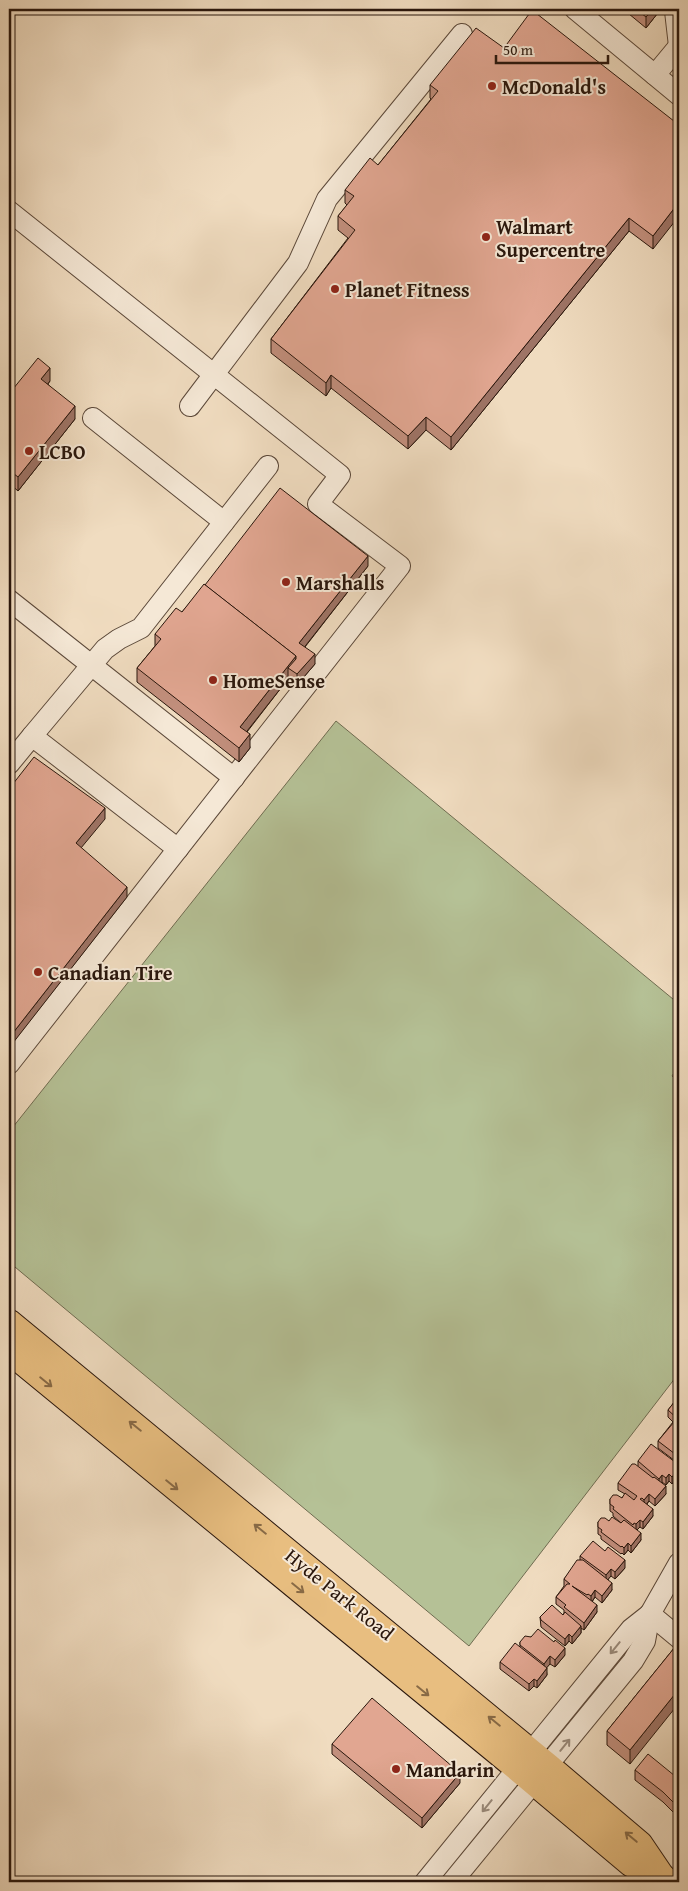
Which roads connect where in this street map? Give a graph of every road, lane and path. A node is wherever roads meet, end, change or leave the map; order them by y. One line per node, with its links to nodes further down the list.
1 (576, 9): 5 (street)
2 (677, 9): 4 (street)
3 (462, 34): 8 (street)
4 (679, 46): 5 (street)
5 (655, 75): 6 (street)
6 (679, 95)
7 (9, 211): 8 (street)
8 (215, 374): 9 (street); 17 (street)
9 (190, 406)
10 (93, 418): 12 (street)
11 (268, 466): 12 (street)
12 (224, 522): 14 (street)
13 (9, 600): 14 (street)
14 (92, 665): 15 (street); 17 (street)
15 (32, 736): 16 (street); 18 (street)
16 (9, 764)
17 (234, 778): 18 (street)
18 (178, 849): 19 (street)
19 (9, 1064)
20 (9, 1322): 25 (main road, Hyde Park Road, one-way to 20)
21 (9, 1351): 25 (main road, Hyde Park Road, one-way to 25)
22 (679, 1563): 23 (street)
23 (650, 1614): 24 (street); 25 (street)
24 (679, 1638)
25 (533, 1767): 26 (main road, Hyde Park Road); 27 (street, one-way to 27); 28 (street)
26 (665, 1879)
27 (424, 1882)
28 (452, 1882)

